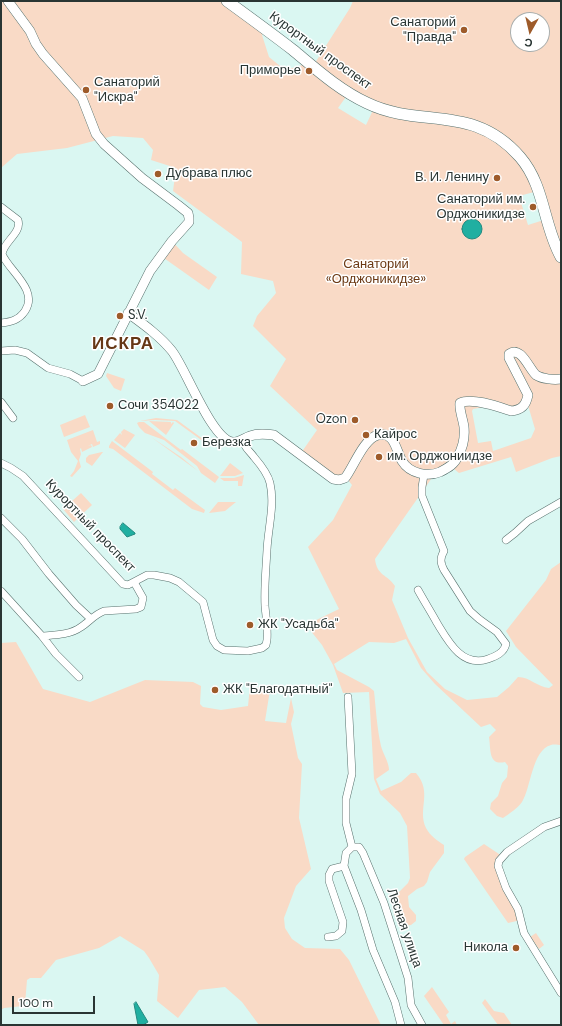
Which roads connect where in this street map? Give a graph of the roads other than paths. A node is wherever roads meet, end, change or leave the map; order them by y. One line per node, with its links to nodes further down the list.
1 (8, 1): 5 (street)
2 (227, 1): 4 (main road, Курортный проспект)
3 (1, 207): 6 (street)
4 (561, 257)
5 (128, 313): 9 (street); 12 (street)
6 (1, 323)
7 (1, 351): 9 (street)
8 (561, 379): 14 (street)
9 (83, 380)
10 (1, 402): 11 (street)
11 (13, 418)
12 (243, 439): 14 (street); 18 (street)
13 (1, 463): 18 (street, Курортный проспект)
14 (424, 474): 19 (street)
15 (561, 502): 17 (street)
16 (1, 518): 21 (street)
17 (506, 540)
18 (134, 582): 21 (street, Курортный проспект)
19 (418, 590)
20 (1, 591): 22 (street)
21 (91, 619): 22 (street, Курортный проспект)
22 (42, 636): 23 (street)
23 (79, 677)
24 (348, 697): 26 (street)
25 (561, 821): 29 (street)
26 (352, 847): 27 (street); 31 (street, Лесная улица)
27 (344, 866): 28 (street); 30 (street)
28 (328, 937)
29 (561, 993)
30 (401, 1025)
31 (422, 1025)

